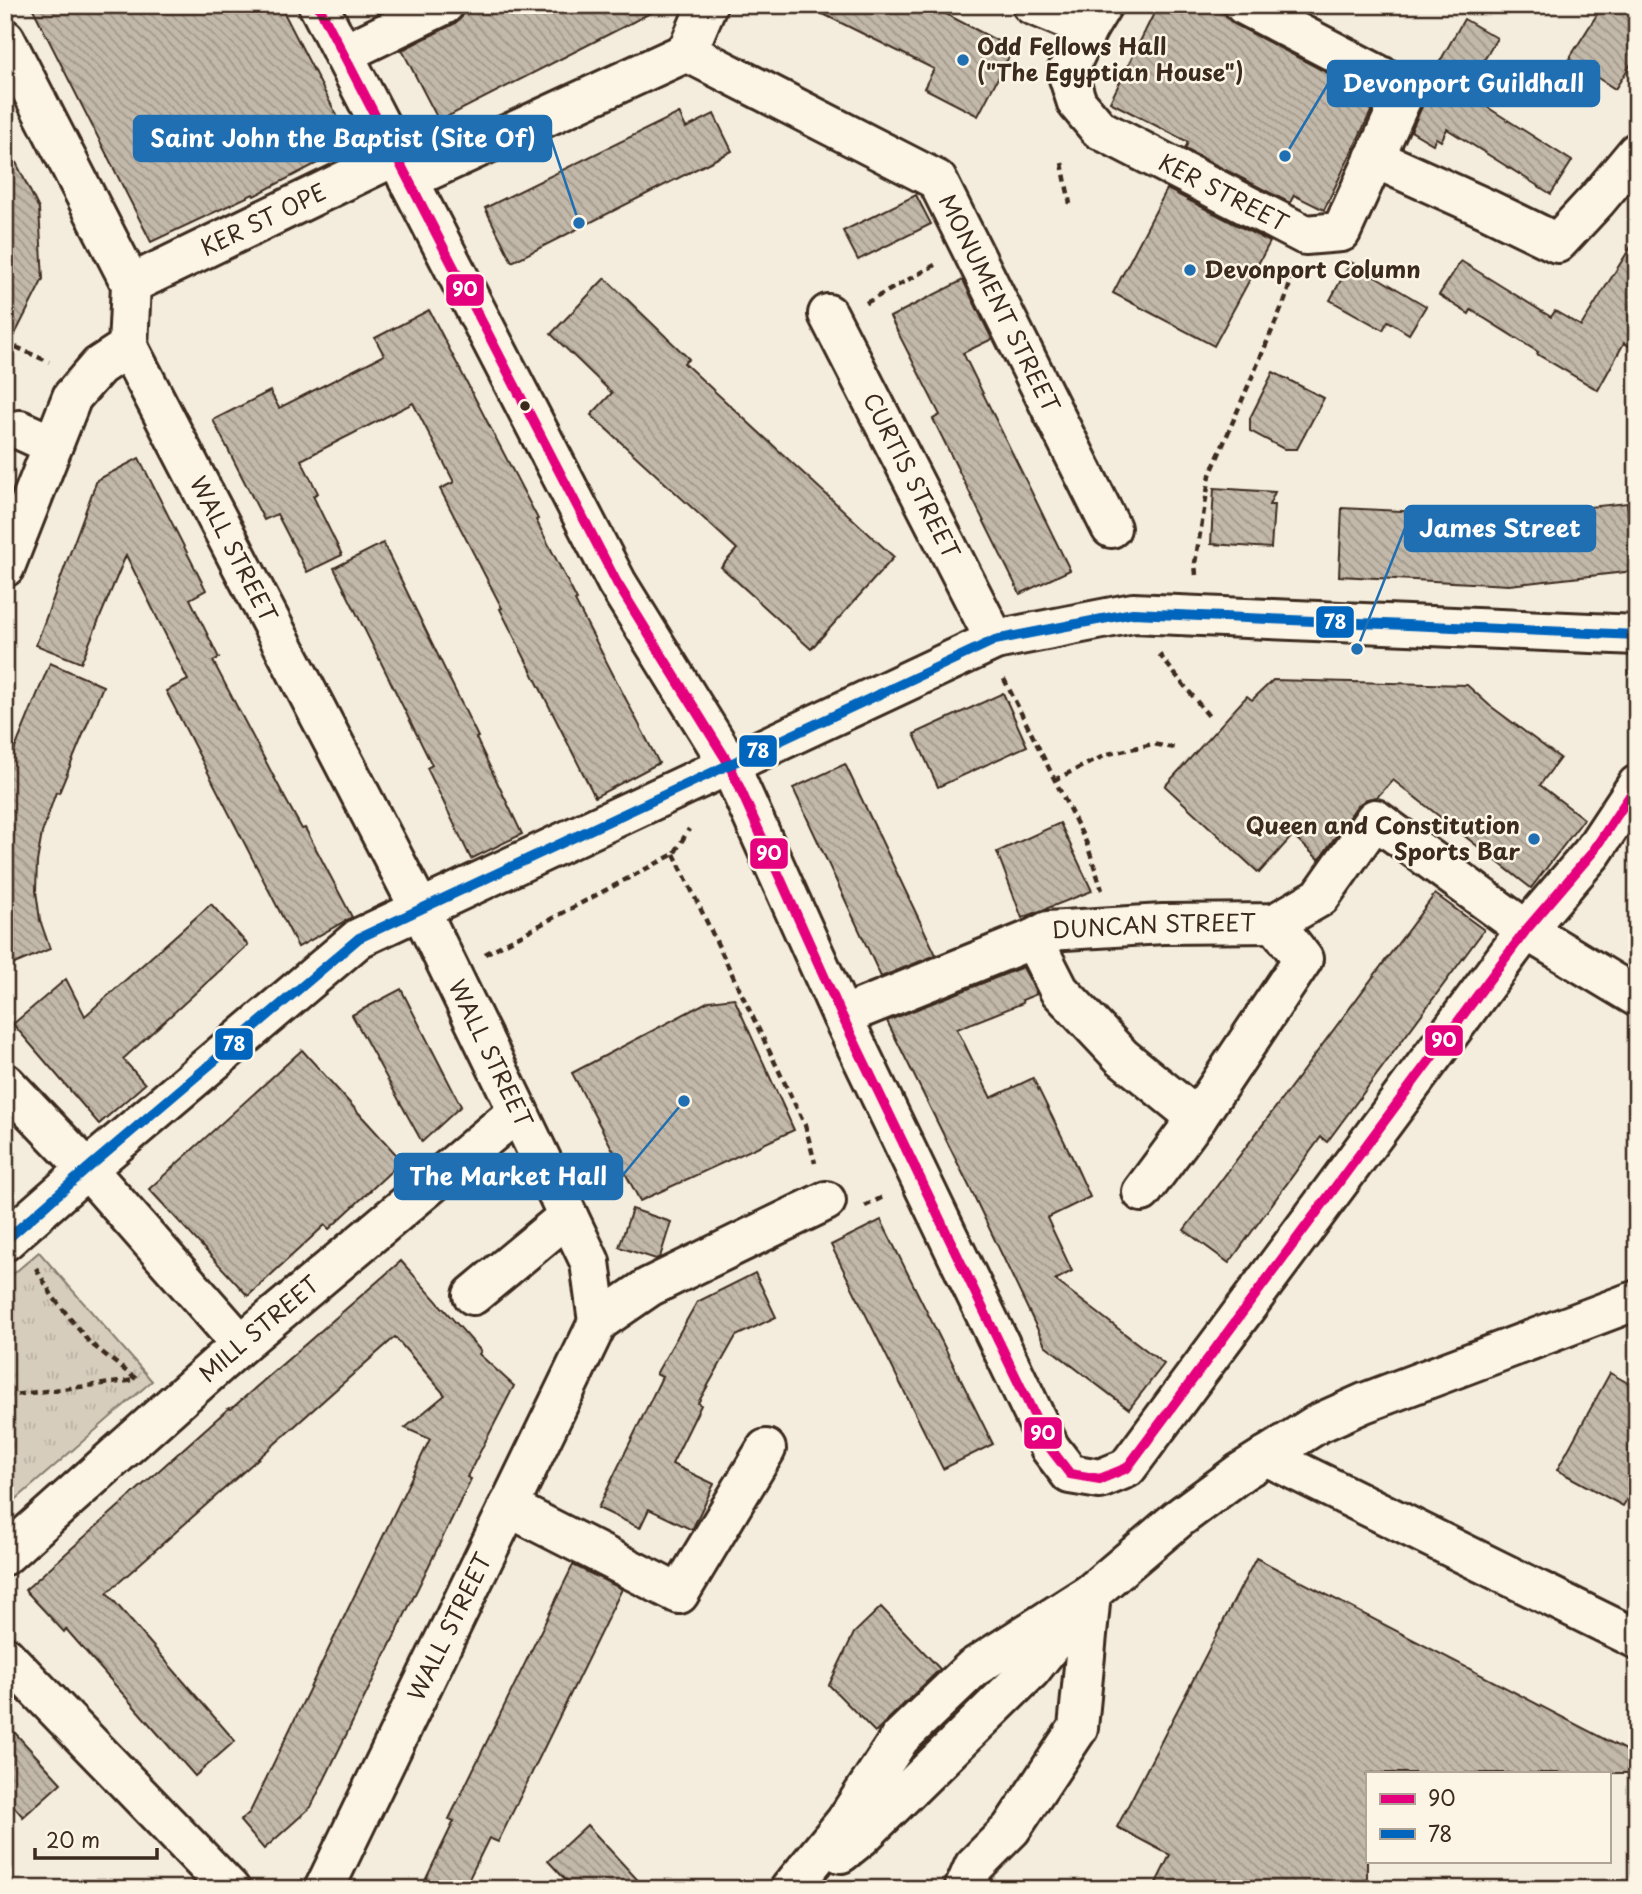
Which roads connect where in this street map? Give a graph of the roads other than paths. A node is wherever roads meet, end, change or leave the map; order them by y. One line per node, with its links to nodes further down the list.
1 (318, 5): 10 (street)
2 (444, 5): 10 (street)
3 (1032, 5): 6 (street, KER STREET)
4 (1244, 5): 7 (street, KER STREET)
5 (705, 6): 9 (street)
6 (1095, 16): 12 (street, KER STREET)
7 (1295, 17): 12 (street, KER STREET)
8 (5, 38): 14 (street)
9 (687, 52): 13 (street); 17 (street, MONUMENT STREET)
10 (343, 54): 13 (street)
11 (1636, 154): 12 (street)
12 (1374, 158)
13 (402, 168): 14 (street, KER ST OPE); 21 (street)
14 (131, 284): 16 (street)
15 (830, 318): 20 (street, CURTIS STREET)
16 (128, 347): 18 (street); 23 (street, WALL STREET)
17 (1111, 528)
18 (5, 567)
19 (1637, 635): 20 (street)
20 (990, 642): 21 (street)
21 (729, 764): 23 (street); 28 (street)
22 (1637, 785): 25 (street)
23 (421, 911): 30 (street, WALL STREET); 32 (street)
24 (1275, 923): 25 (street, DUNCAN STREET); 26 (street, DUNCAN STREET); 31 (street)
25 (1526, 930): 27 (street); 28 (street)
26 (1033, 939): 28 (street, DUNCAN STREET); 31 (street)
27 (1637, 997)
28 (842, 1016)
29 (5, 1083): 32 (street)
30 (518, 1111): 35 (street, WALL STREET); 40 (street, MILL STREET)
31 (1197, 1118): 33 (street)
32 (87, 1169): 36 (street); 40 (street)
33 (1142, 1192)
34 (825, 1201): 39 (street)
35 (568, 1216): 37 (street); 39 (street, WALL STREET)
36 (9, 1238)
37 (473, 1295)
38 (1637, 1300): 42 (street)
39 (598, 1322): 43 (street, WALL STREET)
40 (241, 1344): 44 (street, MILL STREET)
41 (766, 1449): 43 (street)
42 (1266, 1456): 45 (street); 46 (street)
43 (508, 1507): 49 (street, WALL STREET)
44 (5, 1555)
45 (1091, 1593): 50 (street); 51 (street); 52 (street)
46 (1637, 1639)
47 (5, 1656): 48 (street)
48 (230, 1889)
49 (324, 1889)
50 (790, 1889)
51 (797, 1889)
52 (964, 1889)

